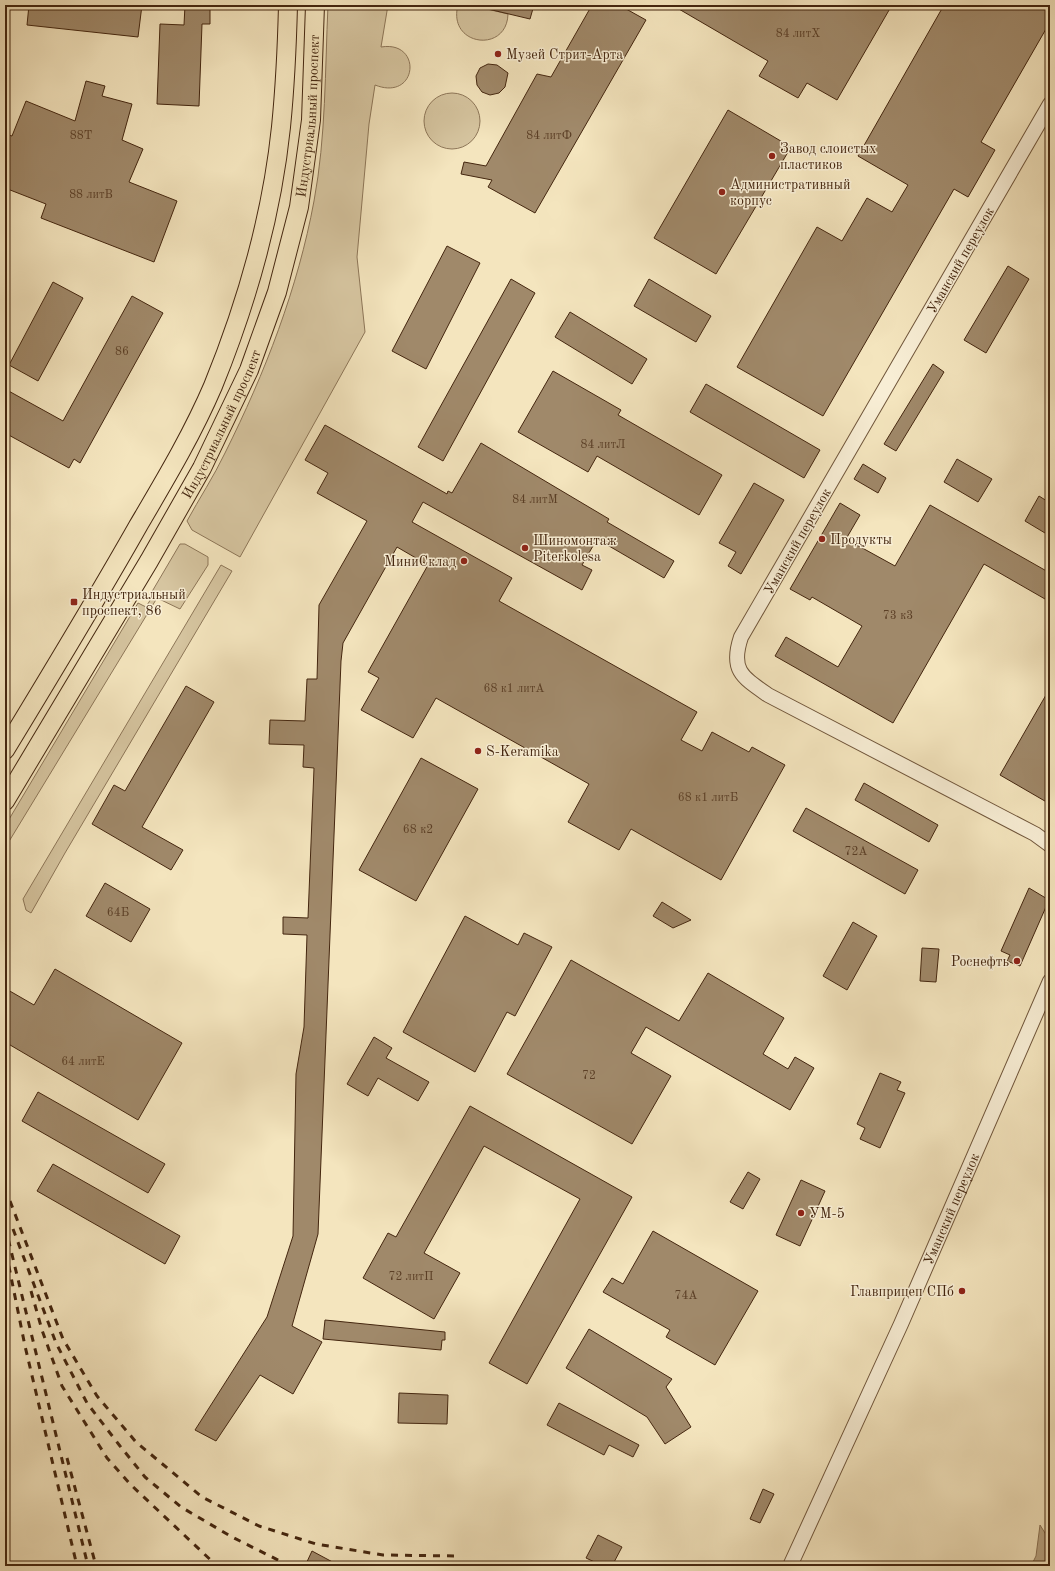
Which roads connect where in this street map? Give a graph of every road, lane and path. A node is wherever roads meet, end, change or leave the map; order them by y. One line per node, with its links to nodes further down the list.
1 (288, 5): 4 (main road, Индустриальный проспект)
2 (316, 5): 5 (main road, Индустриальный проспект)
3 (1050, 104): 6 (street, Уманский переулок)
4 (5, 750)
5 (5, 801)
6 (1050, 845)
7 (1050, 981): 8 (street, Уманский переулок)
8 (790, 1566)

